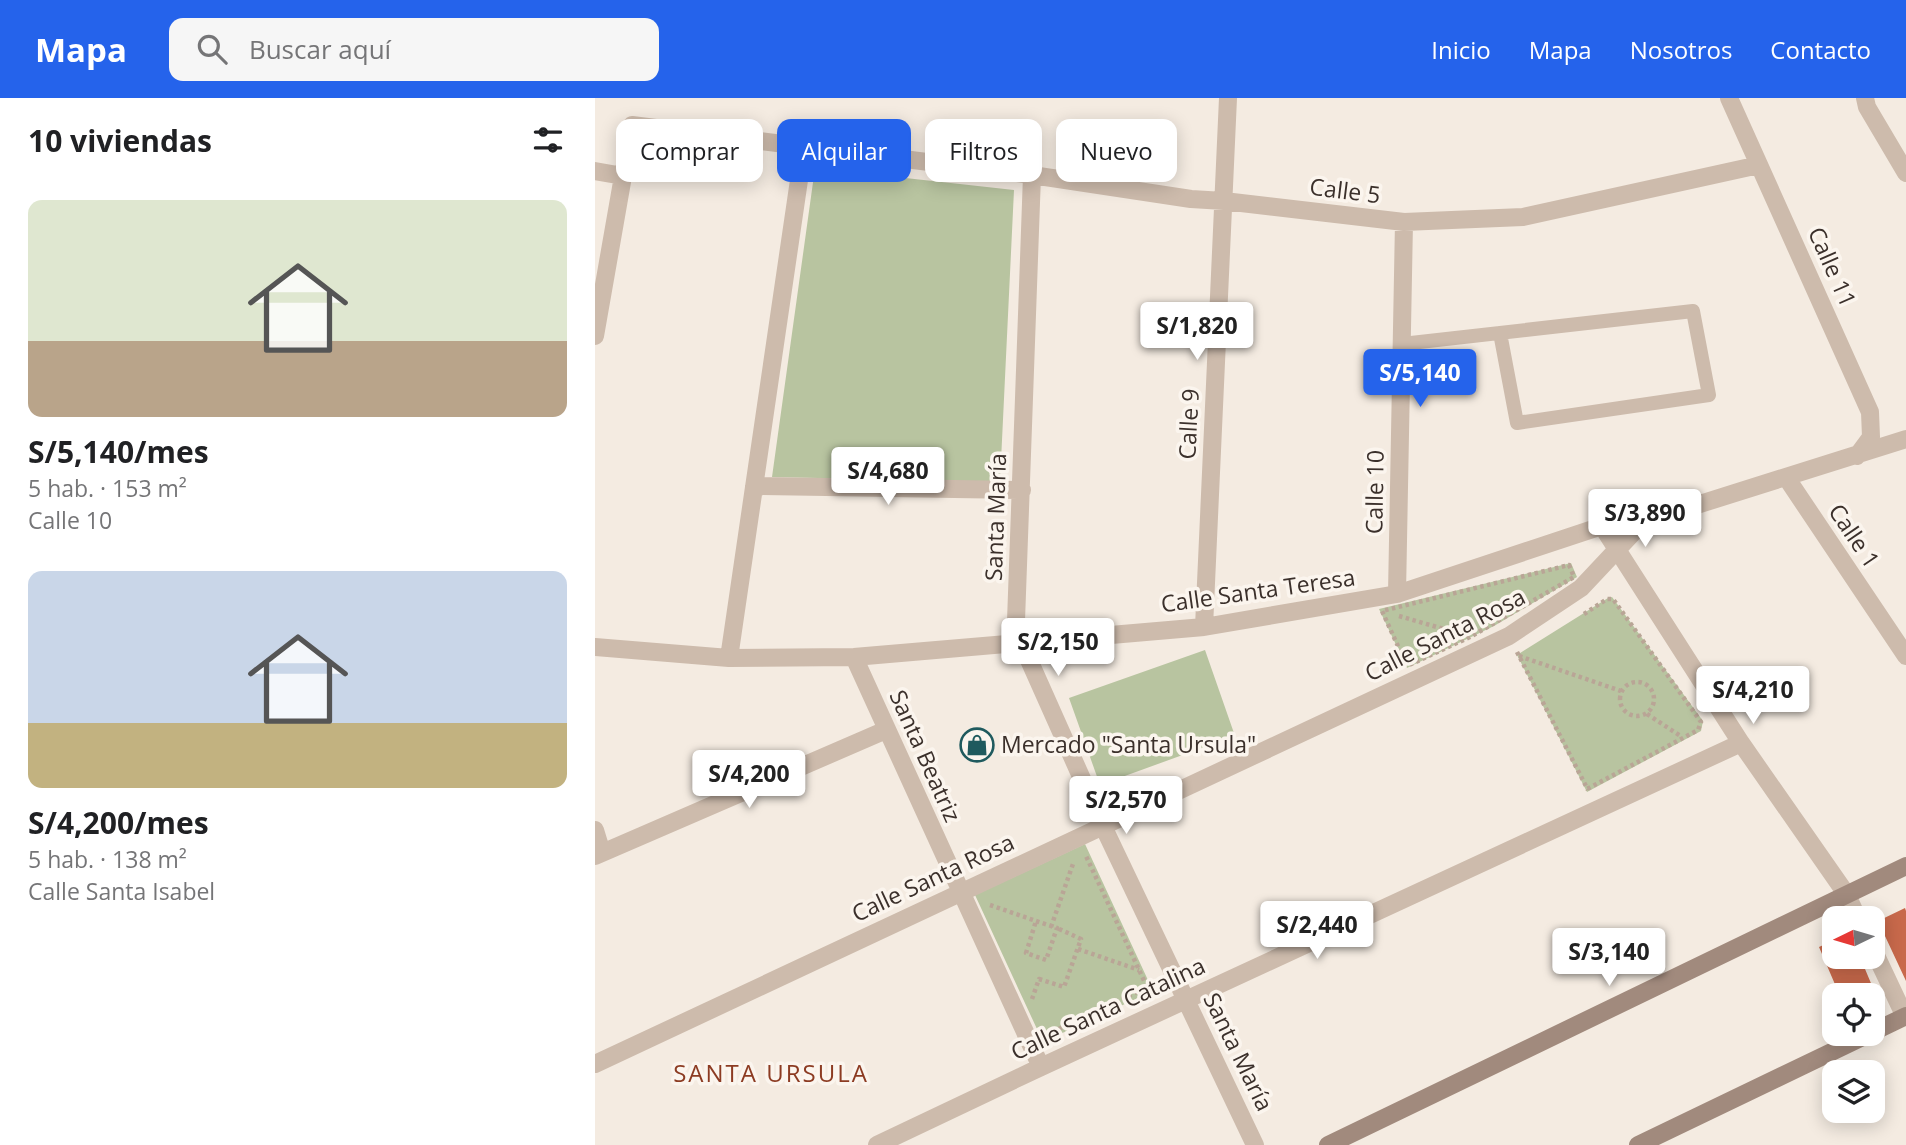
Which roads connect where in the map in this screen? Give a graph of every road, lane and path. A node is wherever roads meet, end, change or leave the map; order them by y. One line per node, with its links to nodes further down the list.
1 (1229, 98): 12 (street, Calle 9)
2 (1728, 98): 4 (street, Calle 11)
3 (1865, 98): 6 (street)
4 (1759, 164): 13 (street, Calle 5); 18 (street, Calle 11)
5 (595, 171): 7 (street)
6 (1906, 173)
7 (616, 175)
8 (1042, 176): 12 (street, Calle 5)
9 (622, 182): 15 (street)
10 (799, 182): 20 (street)
11 (1033, 182): 21 (street, Santa María)
12 (1224, 201): 13 (street, Calle 5); 28 (street, Calle 9)
13 (1404, 222): 16 (street, Calle 10)
14 (1500, 333): 14 (lane); 16 (lane)
15 (595, 336)
16 (1402, 344): 25 (street, Calle 10)
17 (1906, 439): 18 (street, Calle Santa Teresa)
18 (1857, 456): 19 (street, Calle Santa Teresa)
19 (1786, 477): 22 (street, Calle Santa Teresa); 35 (street, Calle 1)
20 (754, 486): 21 (street); 37 (street)
21 (1022, 489): 31 (street, Santa María)
22 (1643, 522): 23 (street, Calle Santa Teresa); 24 (street, Calle Santa Rosa)
23 (1602, 526): 24 (street); 25 (street, Calle Santa Teresa)
24 (1618, 550): 29 (street, Calle Santa Rosa); 42 (street)
25 (1397, 594): 26 (street, Calle Santa Teresa)
26 (1379, 605): 28 (street, Calle Santa Teresa); 30 (path); 30 (path); 30 (path)
27 (1574, 620): 41 (path)
28 (1204, 627): 31 (street, Calle Santa Teresa)
29 (1509, 636): 34 (path); 45 (street, Calle Santa Rosa)
30 (1470, 637)
31 (1021, 642): 36 (street, Calle Santa Teresa); 45 (street, Santa María)
32 (595, 647): 37 (street, Calle Santa Teresa)
33 (1530, 649): 34 (path)
34 (1519, 656): 38 (path); 43 (path)
35 (1906, 656)
36 (854, 657): 37 (street, Calle Santa Teresa); 40 (street, Santa Beatriz)
37 (729, 658)
38 (1621, 691): 39 (path); 39 (path)
39 (1647, 714): 41 (path)
40 (886, 730): 47 (street); 51 (street, Santa Beatriz)
41 (1682, 737): 43 (path)
42 (1741, 743): 44 (street, Calle Santa Catalina); 52 (street)
43 (1587, 789): 44 (path)
44 (1598, 810): 59 (street, Calle Santa Catalina)
45 (1103, 826): 51 (street, Calle Santa Rosa); 59 (street, Santa María)
46 (595, 830): 47 (street)
47 (599, 855)
48 (1075, 856): 49 (path); 55 (path); 57 (path)
49 (1063, 862)
50 (1906, 866): 52 (main road)
51 (960, 893): 54 (path); 65 (street, Calle Santa Rosa); 66 (street, Santa Beatriz)
52 (1847, 895): 53 (street); 69 (main road)
53 (1852, 906)
54 (1036, 922): 55 (path); 55 (path)
55 (1054, 928): 56 (path)
56 (1078, 949): 57 (path); 60 (path)
57 (1139, 970): 63 (path)
58 (1883, 970): 61 (street)
59 (1185, 1000): 66 (street, Calle Santa Catalina); 68 (street, Santa María)
60 (1029, 1009)
61 (1905, 1017): 62 (main road)
62 (1885, 1026)
63 (1038, 1028)
64 (1844, 1046): 70 (main road)
65 (595, 1064)
66 (1041, 1067): 67 (street, Calle Santa Catalina)
67 (877, 1145)
68 (1255, 1145)
69 (1328, 1145)
70 (1638, 1145)

